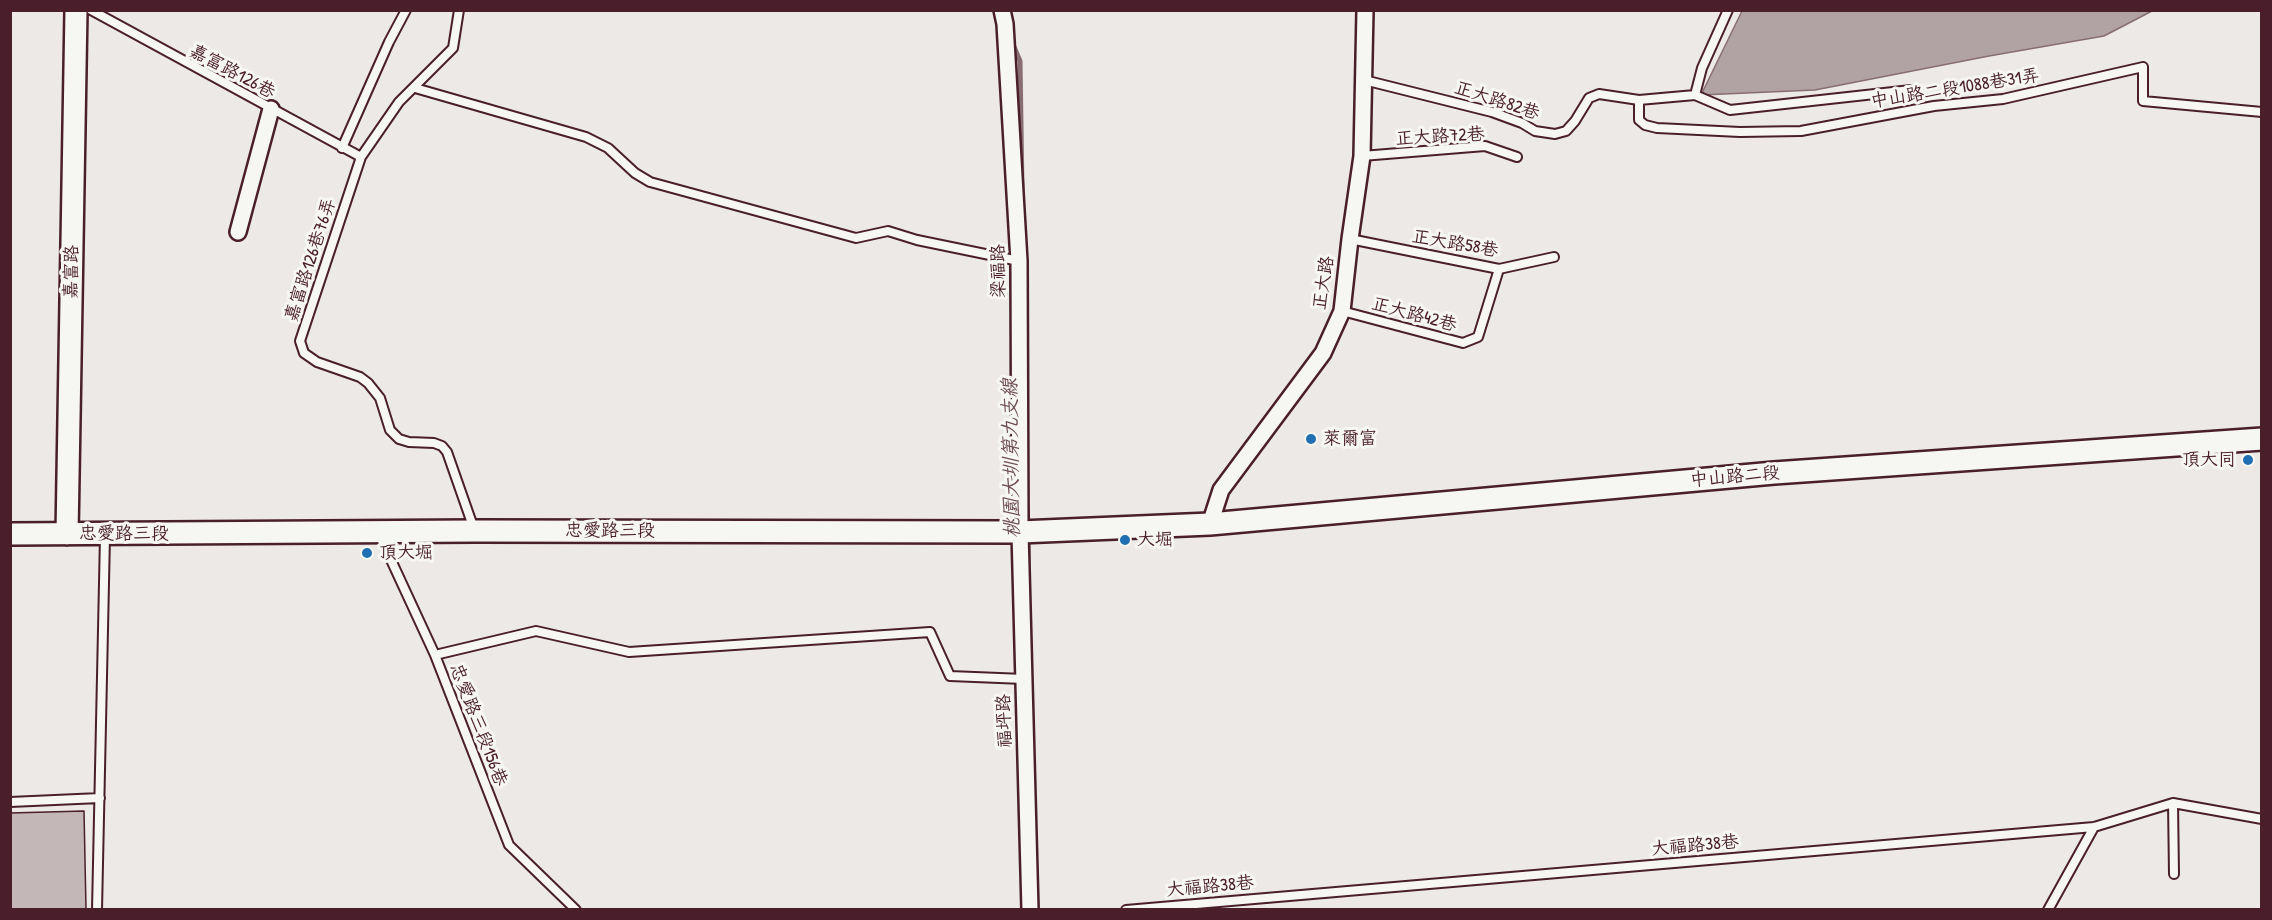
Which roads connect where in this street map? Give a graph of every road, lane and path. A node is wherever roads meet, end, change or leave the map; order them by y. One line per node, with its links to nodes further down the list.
1 (76, 10): 31 (main road, 嘉富路)
2 (91, 10): 13 (lane, 嘉富路126巷)
3 (406, 10): 15 (lane)
4 (459, 10): 9 (lane)
5 (1002, 10): 22 (street, 梁福路)
6 (1365, 10): 8 (street, 正大路)
7 (1728, 10): 11 (lane)
8 (1364, 80): 12 (lane, 正大路82巷); 16 (street, 正大路)
9 (415, 88): 18 (lane); 22 (lane)
10 (1911, 90): 11 (lane)
11 (1695, 95): 12 (lane)
12 (1639, 100): 14 (lane, 中山路二段1088巷31弄)
13 (271, 110): 15 (lane, 嘉富路126巷); 19 (street)
14 (2262, 112)
15 (342, 148): 18 (lane, 嘉富路126巷)
16 (1362, 156): 17 (lane, 正大路72巷); 20 (street, 正大路)
17 (1517, 157)
18 (361, 158): 27 (lane, 嘉富路126巷76弄)
19 (238, 232)
20 (1350, 239): 23 (lane, 正大路58巷); 24 (street, 正大路)
21 (1554, 257): 23 (lane, 正大路58巷)
22 (1019, 261): 29 (street, 梁福路)
23 (1499, 269): 24 (lane, 正大路42巷)
24 (1342, 311): 26 (street, 正大路)
25 (2262, 439): 26 (main road, 中山路二段)
26 (1210, 524): 29 (main road, 忠愛路三段)
27 (475, 531): 28 (main road, 忠愛路三段); 29 (main road, 忠愛路三段)
28 (378, 532): 32 (main road, 忠愛路三段); 33 (lane, 忠愛路三段156巷)
29 (1025, 532): 34 (street, 福坪路)
30 (10, 534): 31 (main road, 忠愛路三段)
31 (68, 534): 32 (main road, 忠愛路三段)
32 (105, 534): 35 (lane)
33 (435, 655): 34 (lane); 42 (lane, 忠愛路三段156巷)
34 (1024, 679): 43 (street, 福坪路)
35 (100, 798): 36 (lane); 41 (lane)
36 (10, 802)
37 (2173, 803): 38 (lane, 大福路38巷); 39 (lane, 大福路38巷); 40 (lane)
38 (2262, 819)
39 (2094, 827): 44 (lane, 大福路38巷); 45 (lane)
40 (2174, 874)
41 (98, 909)
42 (576, 909)
43 (1030, 909)
44 (1126, 909)
45 (2048, 909)

